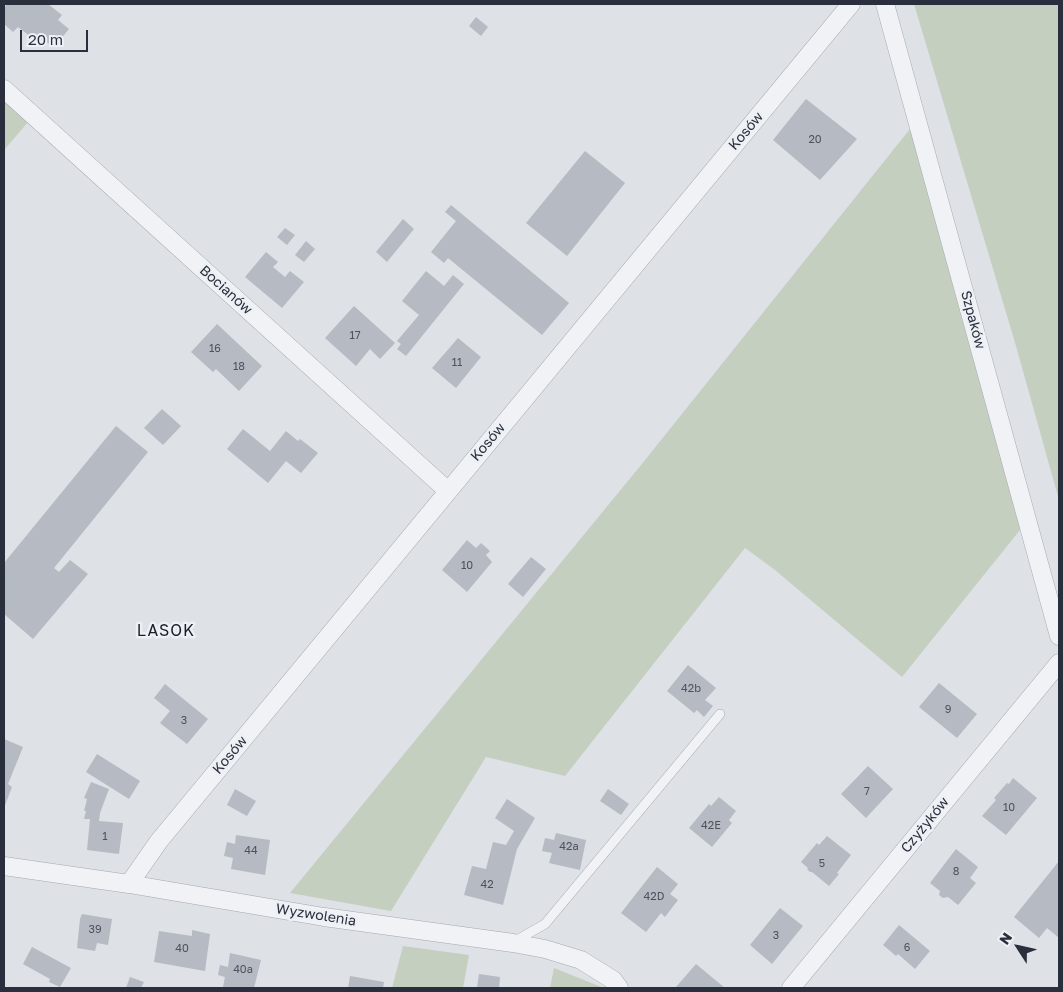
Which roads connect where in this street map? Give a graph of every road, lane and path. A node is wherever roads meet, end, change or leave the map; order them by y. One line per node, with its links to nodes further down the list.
1 (851, 4): 4 (street, Kosów)
2 (885, 4): 5 (street, Szpaków)
3 (4, 89): 4 (street, Bocianów)
4 (448, 491): 9 (street, Kosów)
5 (1059, 636)
6 (1059, 663): 12 (street, Czyżyków)
7 (720, 714): 10 (lane)
8 (4, 866): 9 (street, Wyzwolenia)
9 (129, 884): 10 (street, Wyzwolenia)
10 (513, 943): 11 (street, Wyzwolenia)
11 (619, 988)
12 (791, 988)

